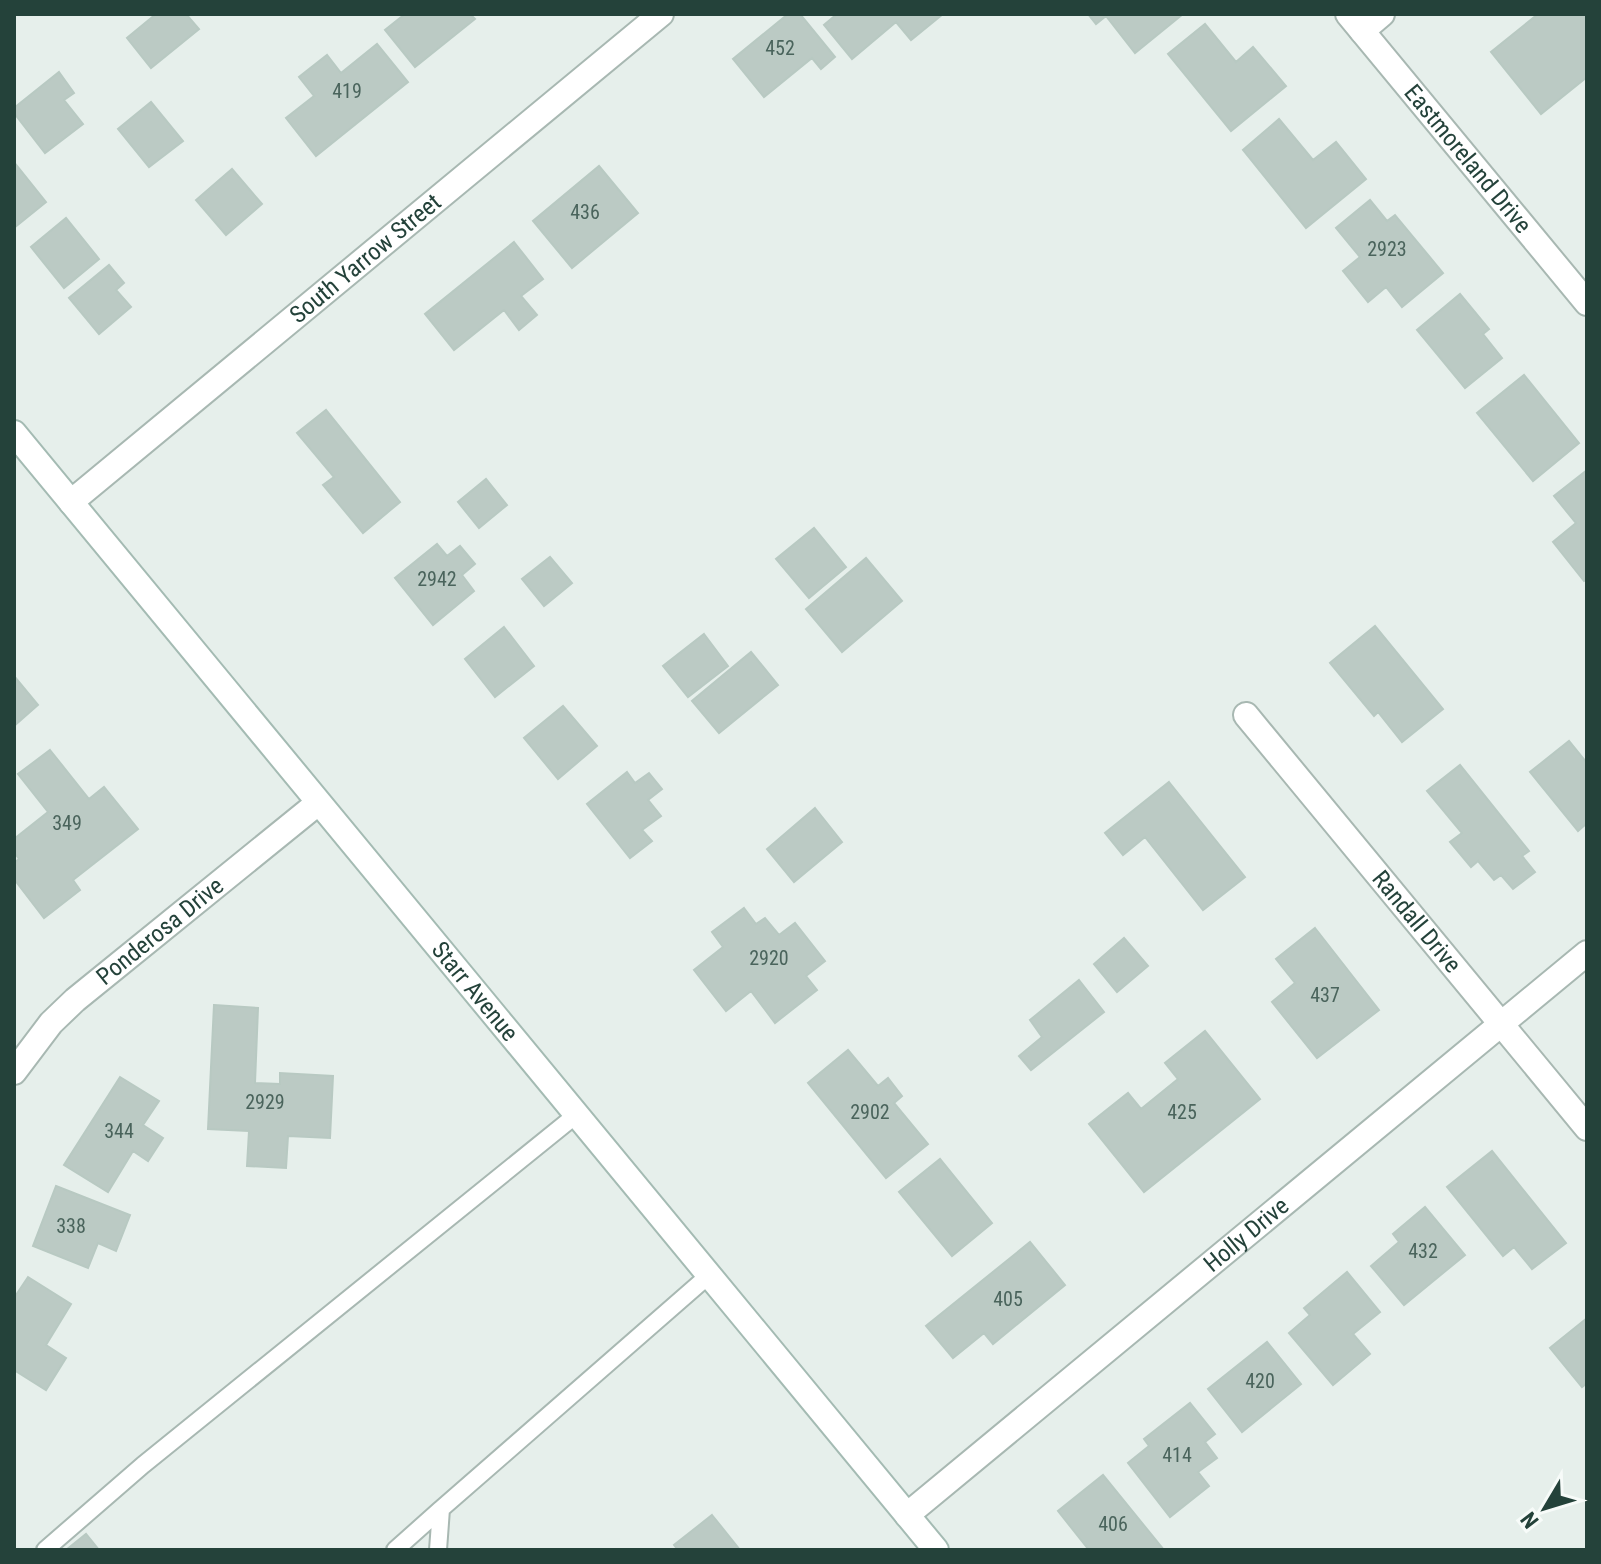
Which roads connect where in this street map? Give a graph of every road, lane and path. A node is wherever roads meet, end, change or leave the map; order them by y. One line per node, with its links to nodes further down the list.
1 (661, 14): 6 (street, South Yarrow Street)
2 (1382, 14): 3 (street)
3 (1355, 22): 4 (street, Eastmoreland Drive)
4 (1587, 303)
5 (14, 433): 6 (street, Starr Avenue)
6 (71, 502): 8 (street, Starr Avenue)
7 (1246, 715): 10 (street, Randall Drive)
8 (318, 803): 11 (street, Ponderosa Drive); 12 (street, Starr Avenue)
9 (1587, 953): 10 (street, Holly Drive)
10 (1501, 1024): 13 (street, Randall Drive); 16 (street, Holly Drive)
11 (14, 1072)
12 (576, 1115): 14 (street, Starr Avenue); 17 (lane)
13 (1587, 1128)
14 (708, 1276): 15 (lane); 16 (street, Starr Avenue)
15 (441, 1509): 18 (lane); 19 (lane)
16 (907, 1515): 20 (street, Starr Avenue)
17 (45, 1550)
18 (395, 1550)
19 (438, 1550)
20 (936, 1550)

